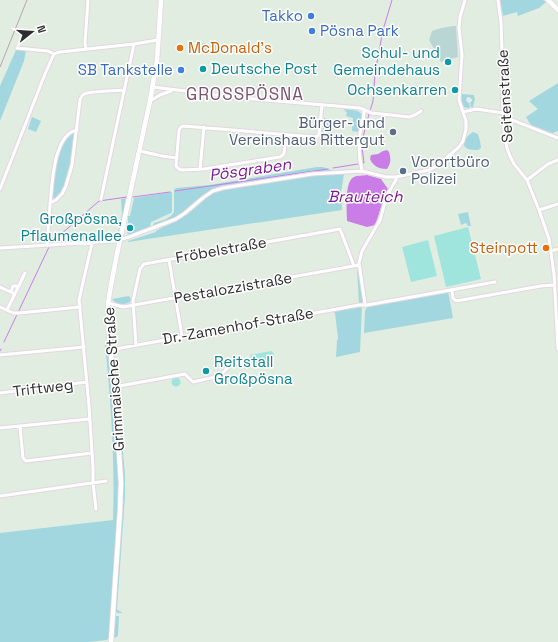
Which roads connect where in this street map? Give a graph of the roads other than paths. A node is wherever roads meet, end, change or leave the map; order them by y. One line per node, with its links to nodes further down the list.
1 (88, 0): 10 (street)
2 (161, 0): 7 (main road, Grimmaische Straße)
3 (465, 0): 19 (street)
4 (498, 0): 20 (street, Seitenstraße)
5 (548, 0): 6 (main road)
6 (558, 10)
7 (158, 40): 8 (street); 12 (main road, Grimmaische Straße)
8 (134, 44): 10 (street); 13 (street)
9 (17, 48): 11 (street)
10 (86, 49): 11 (street)
11 (54, 54): 32 (street)
12 (153, 87): 14 (street); 15 (main road, Grimmaische Straße)
13 (124, 90): 22 (street); 33 (street)
14 (173, 90): 15 (street); 16 (street)
15 (150, 101): 25 (main road, Grimmaische Straße)
16 (322, 105): 17 (street); 23 (street)
17 (364, 111): 18 (street); 29 (street)
18 (421, 111)
19 (463, 112): 20 (street); 30 (street)
20 (503, 115): 24 (street); 31 (street, Seitenstraße)
21 (204, 127): 23 (street); 26 (street); 28 (street)
22 (77, 130): 34 (street); 34 (street)
23 (286, 135): 28 (street)
24 (558, 138)
25 (140, 151): 26 (street); 37 (main road, Grimmaische Straße)
26 (176, 158): 28 (street)
27 (558, 160): 31 (street)
28 (200, 169)
29 (362, 171): 30 (street); 37 (street)
30 (396, 177): 44 (street)
31 (527, 180): 36 (street, Seitenstraße)
32 (0, 189)
33 (101, 199)
34 (50, 203): 39 (street)
35 (558, 204): 36 (street)
36 (539, 210): 42 (street, Seitenstraße)
37 (120, 240): 38 (street); 55 (main road, Grimmaische Straße)
38 (92, 242): 39 (street); 58 (street, Triftweg)
39 (49, 245): 40 (street)
40 (0, 248)
41 (558, 249): 42 (street)
42 (551, 251): 48 (street, Seitenstraße)
43 (169, 260): 45 (street, Fröbelstraße); 54 (street); 57 (street, Fröbelstraße)
44 (359, 265): 45 (street, Pestalozzistraße); 56 (street)
45 (354, 266): 54 (street, Pestalozzistraße)
46 (25, 274): 49 (street)
47 (495, 282): 51 (street, Dr.-Zamenhof-Straße)
48 (554, 284): 51 (street); 64 (street, Seitenstraße)
49 (19, 286): 52 (street); 53 (street)
50 (0, 287): 52 (street)
51 (452, 290): 56 (street, Dr.-Zamenhof-Straße)
52 (11, 292): 53 (street)
53 (15, 294): 60 (street)
54 (175, 298): 57 (street, Pestalozzistraße); 61 (street)
55 (108, 303): 57 (street, Pestalozzistraße); 65 (main road, Grimmaische Straße)
56 (365, 304): 61 (street, Dr.-Zamenhof-Straße)
57 (133, 305): 62 (street, Fröbelstraße)
58 (80, 306): 60 (street); 63 (street, Triftweg)
59 (0, 307): 60 (street)
60 (7, 310)
61 (182, 336): 62 (street, Dr.-Zamenhof-Straße)
62 (136, 345): 65 (street, Dr.-Zamenhof-Straße)
63 (84, 347): 66 (street); 68 (street, Triftweg)
64 (558, 349)
65 (110, 350): 69 (main road, Grimmaische Straße)
66 (1, 355)
67 (246, 361): 69 (street)
68 (87, 382): 70 (street, Triftweg); 71 (street, Triftweg)
69 (114, 387): 79 (main road, Grimmaische Straße)
70 (0, 393)
71 (89, 419): 72 (street); 74 (street, Triftweg)
72 (20, 427): 73 (street); 74 (street)
73 (0, 428)
74 (92, 453): 76 (street, Triftweg)
75 (106, 481): 76 (street)
76 (93, 483): 77 (street); 78 (street, Triftweg)
77 (0, 496)
78 (96, 509)
79 (111, 642)

